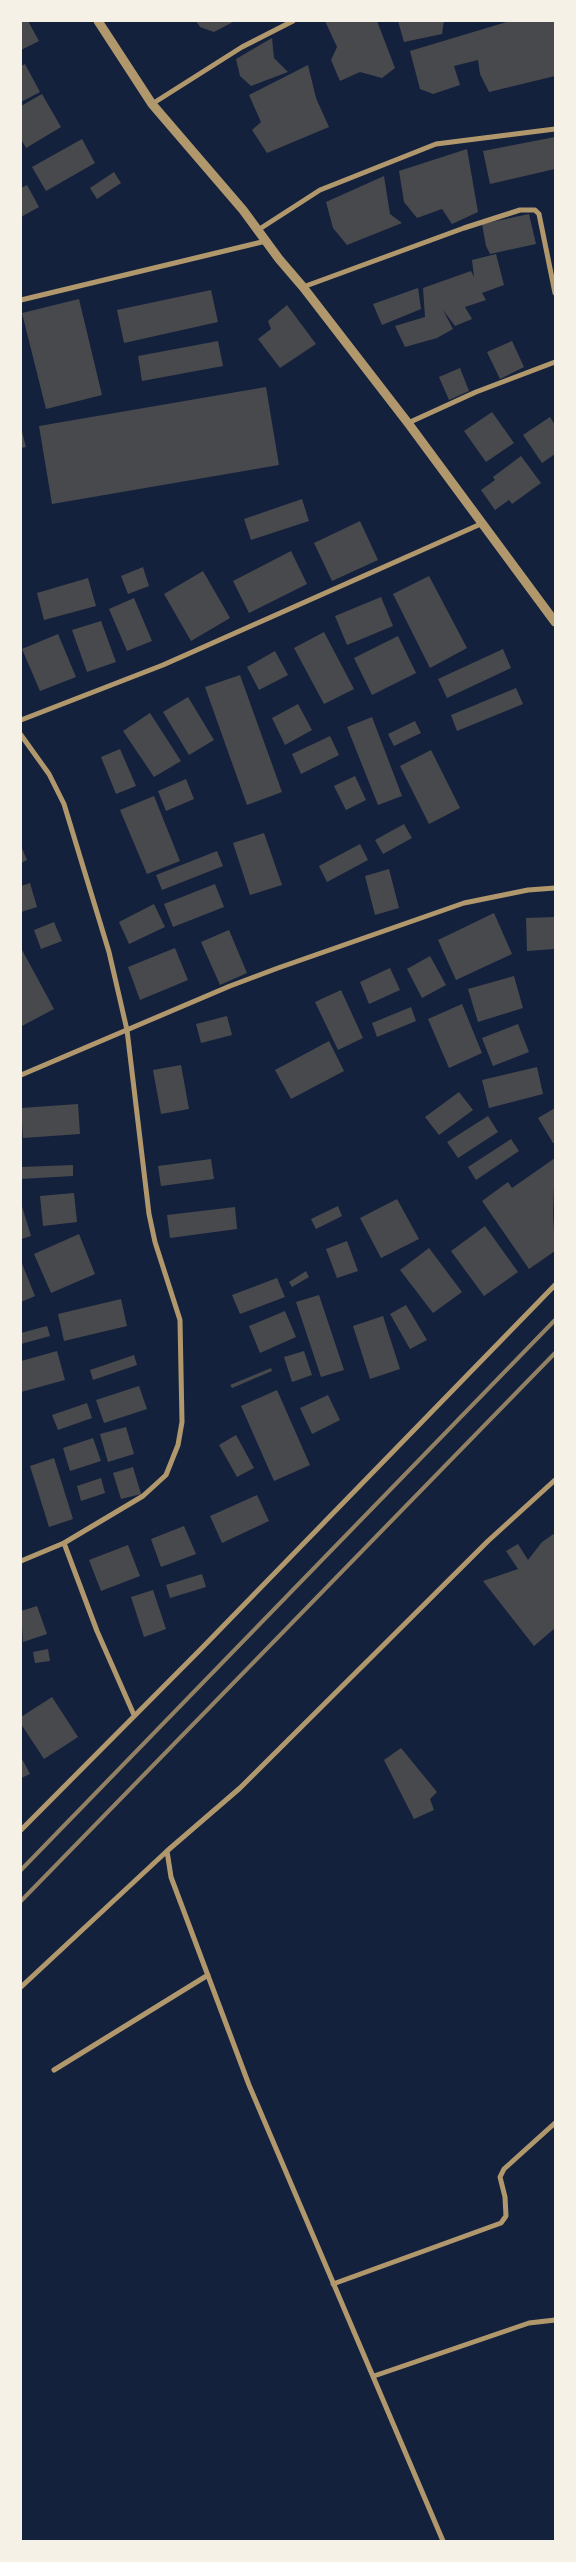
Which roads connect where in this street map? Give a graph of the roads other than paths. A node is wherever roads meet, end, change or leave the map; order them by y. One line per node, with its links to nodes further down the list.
1 (98, 21): 3 (street)
2 (293, 21): 3 (street)
3 (152, 104): 5 (street)
4 (555, 129): 5 (street)
5 (258, 230): 6 (street)
6 (267, 241): 7 (street); 9 (street)
7 (303, 287): 8 (street); 11 (street)
8 (555, 293)
9 (21, 300)
10 (555, 362): 11 (street)
11 (408, 423): 12 (street)
12 (483, 523): 13 (street); 14 (street)
13 (555, 622)
14 (21, 720)
15 (21, 735): 17 (street)
16 (555, 888): 17 (street)
17 (127, 1030): 18 (street); 21 (street)
18 (21, 1075)
19 (555, 1285): 23 (street)
20 (555, 1480): 25 (street)
21 (64, 1543): 22 (street); 23 (street)
22 (21, 1561)
23 (134, 1715): 24 (street)
24 (21, 1830)
25 (167, 1851): 26 (street); 27 (street)
26 (208, 1975): 28 (street); 30 (street)
27 (21, 1987)
28 (54, 2070)
29 (555, 2123): 30 (street)
30 (333, 2284): 32 (street)
31 (555, 2320): 32 (street)
32 (374, 2376): 33 (street)
33 (443, 2541)

